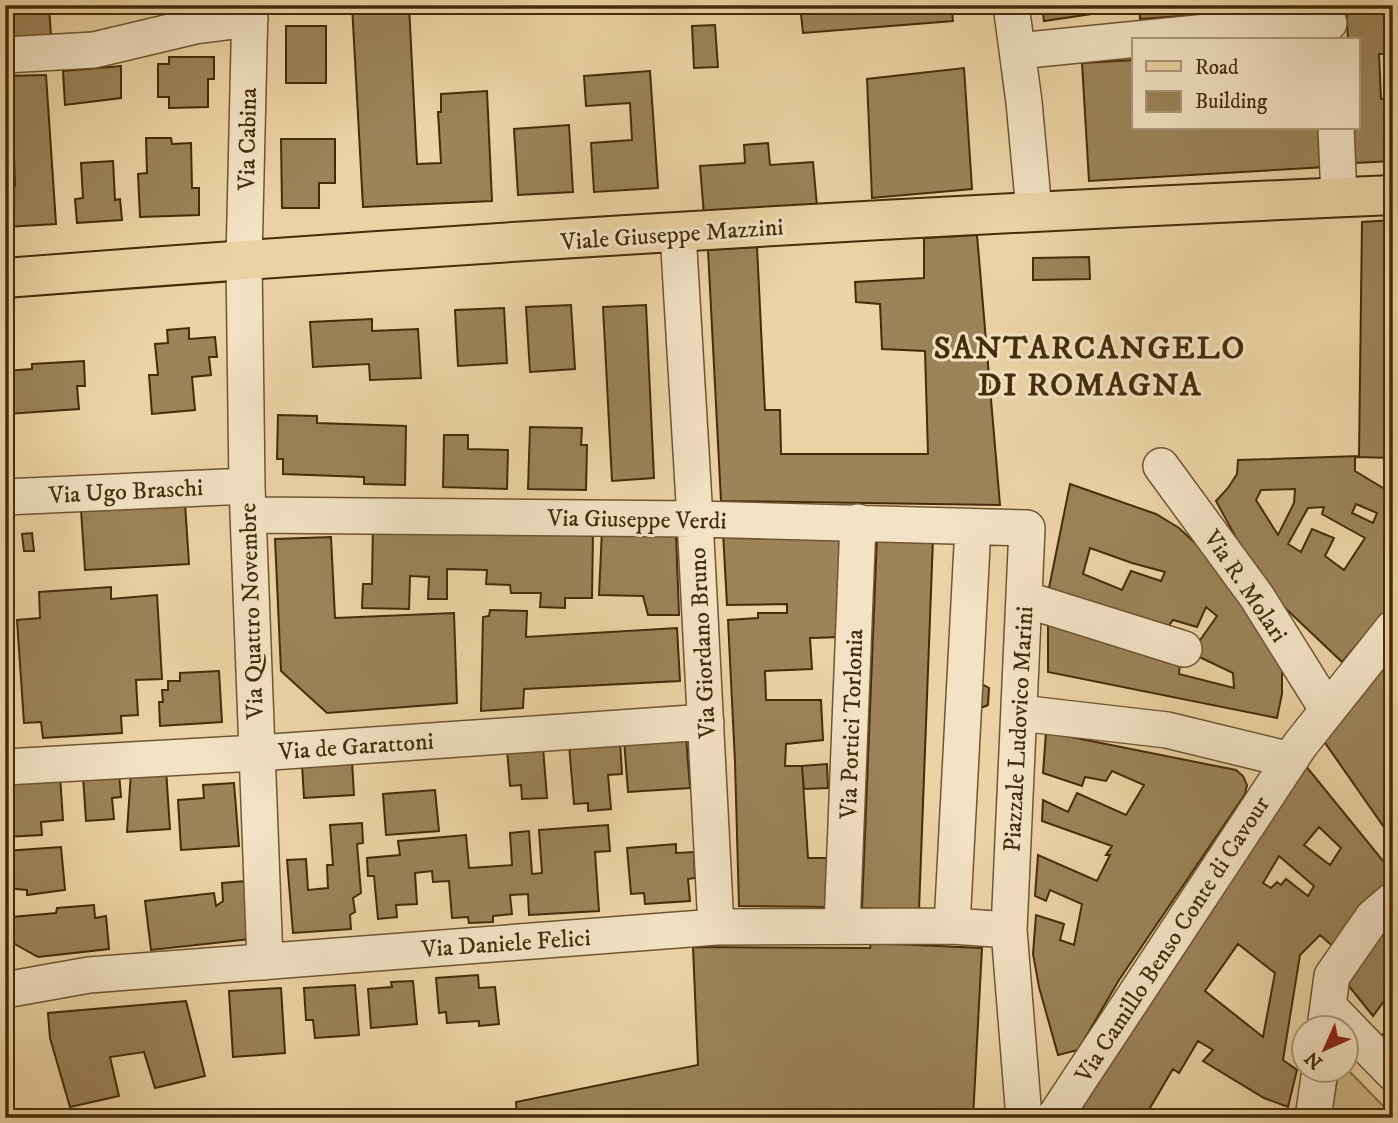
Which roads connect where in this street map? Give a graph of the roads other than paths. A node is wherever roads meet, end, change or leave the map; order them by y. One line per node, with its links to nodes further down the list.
1 (1011, 5): 6 (street)
2 (250, 12): 7 (street, Via Cabina); 13 (street, Via Cabina)
3 (1329, 23): 4 (street)
4 (1147, 38)
5 (1132, 40): 6 (street)
6 (1018, 51): 11 (street)
7 (5, 55)
8 (1336, 130): 10 (street)
9 (1393, 195): 10 (main road, Viale Giuseppe Mazzini)
10 (1339, 197): 11 (main road, Viale Giuseppe Mazzini)
11 (1034, 211): 12 (main road, Viale Giuseppe Mazzini)
12 (678, 233): 13 (main road, Viale Giuseppe Mazzini); 18 (street, Via Giordano Bruno)
13 (244, 260): 14 (main road, Viale Giuseppe Mazzini); 17 (street, Via Quattro Novembre)
14 (5, 278)
15 (1161, 466): 25 (street, Via R. Molari)
16 (5, 497): 17 (street, Via Ugo Braschi)
17 (247, 500): 18 (street, Via Giuseppe Verdi); 28 (street, Via Quattro Novembre)
18 (695, 519): 19 (street, Via Giuseppe Verdi); 27 (street, Via Giordano Bruno)
19 (858, 522): 20 (street, Via Giuseppe Verdi); 32 (street, Via Portici Torlonia)
20 (1027, 527): 22 (street, Piazzale Ludovico Marini)
21 (972, 546): 33 (street)
22 (1024, 599): 24 (street); 26 (street, Piazzale Ludovico Marini)
23 (1393, 628): 25 (street, Via Camillo Benso Conte di Cavour)
24 (1184, 649)
25 (1327, 709): 29 (street, Via Camillo Benso Conte di Cavour)
26 (1020, 713): 29 (street); 35 (street, Piazzale Ludovico Marini)
27 (706, 722): 28 (street, Via de Garattoni); 34 (street, Via Giordano Bruno)
28 (257, 753): 30 (street, Via de Garattoni); 36 (street, Via Quattro Novembre)
29 (1290, 760): 43 (street, Via Camillo Benso Conte di Cavour)
30 (5, 767)
31 (1393, 900): 38 (street)
32 (842, 926): 33 (street, Via Daniele Felici); 34 (street, Via Daniele Felici)
33 (952, 926): 35 (street, Via Daniele Felici)
34 (716, 927): 36 (street, Via Daniele Felici)
35 (1009, 930): 42 (street, Piazzale Ludovico Marini)
36 (265, 962): 37 (street, Via Daniele Felici)
37 (5, 990)
38 (1326, 1014)
39 (1360, 1045): 40 (street)
40 (1393, 1073)
41 (1318, 1084): 44 (street)
42 (1024, 1118)
43 (1054, 1118)
44 (1313, 1118)

